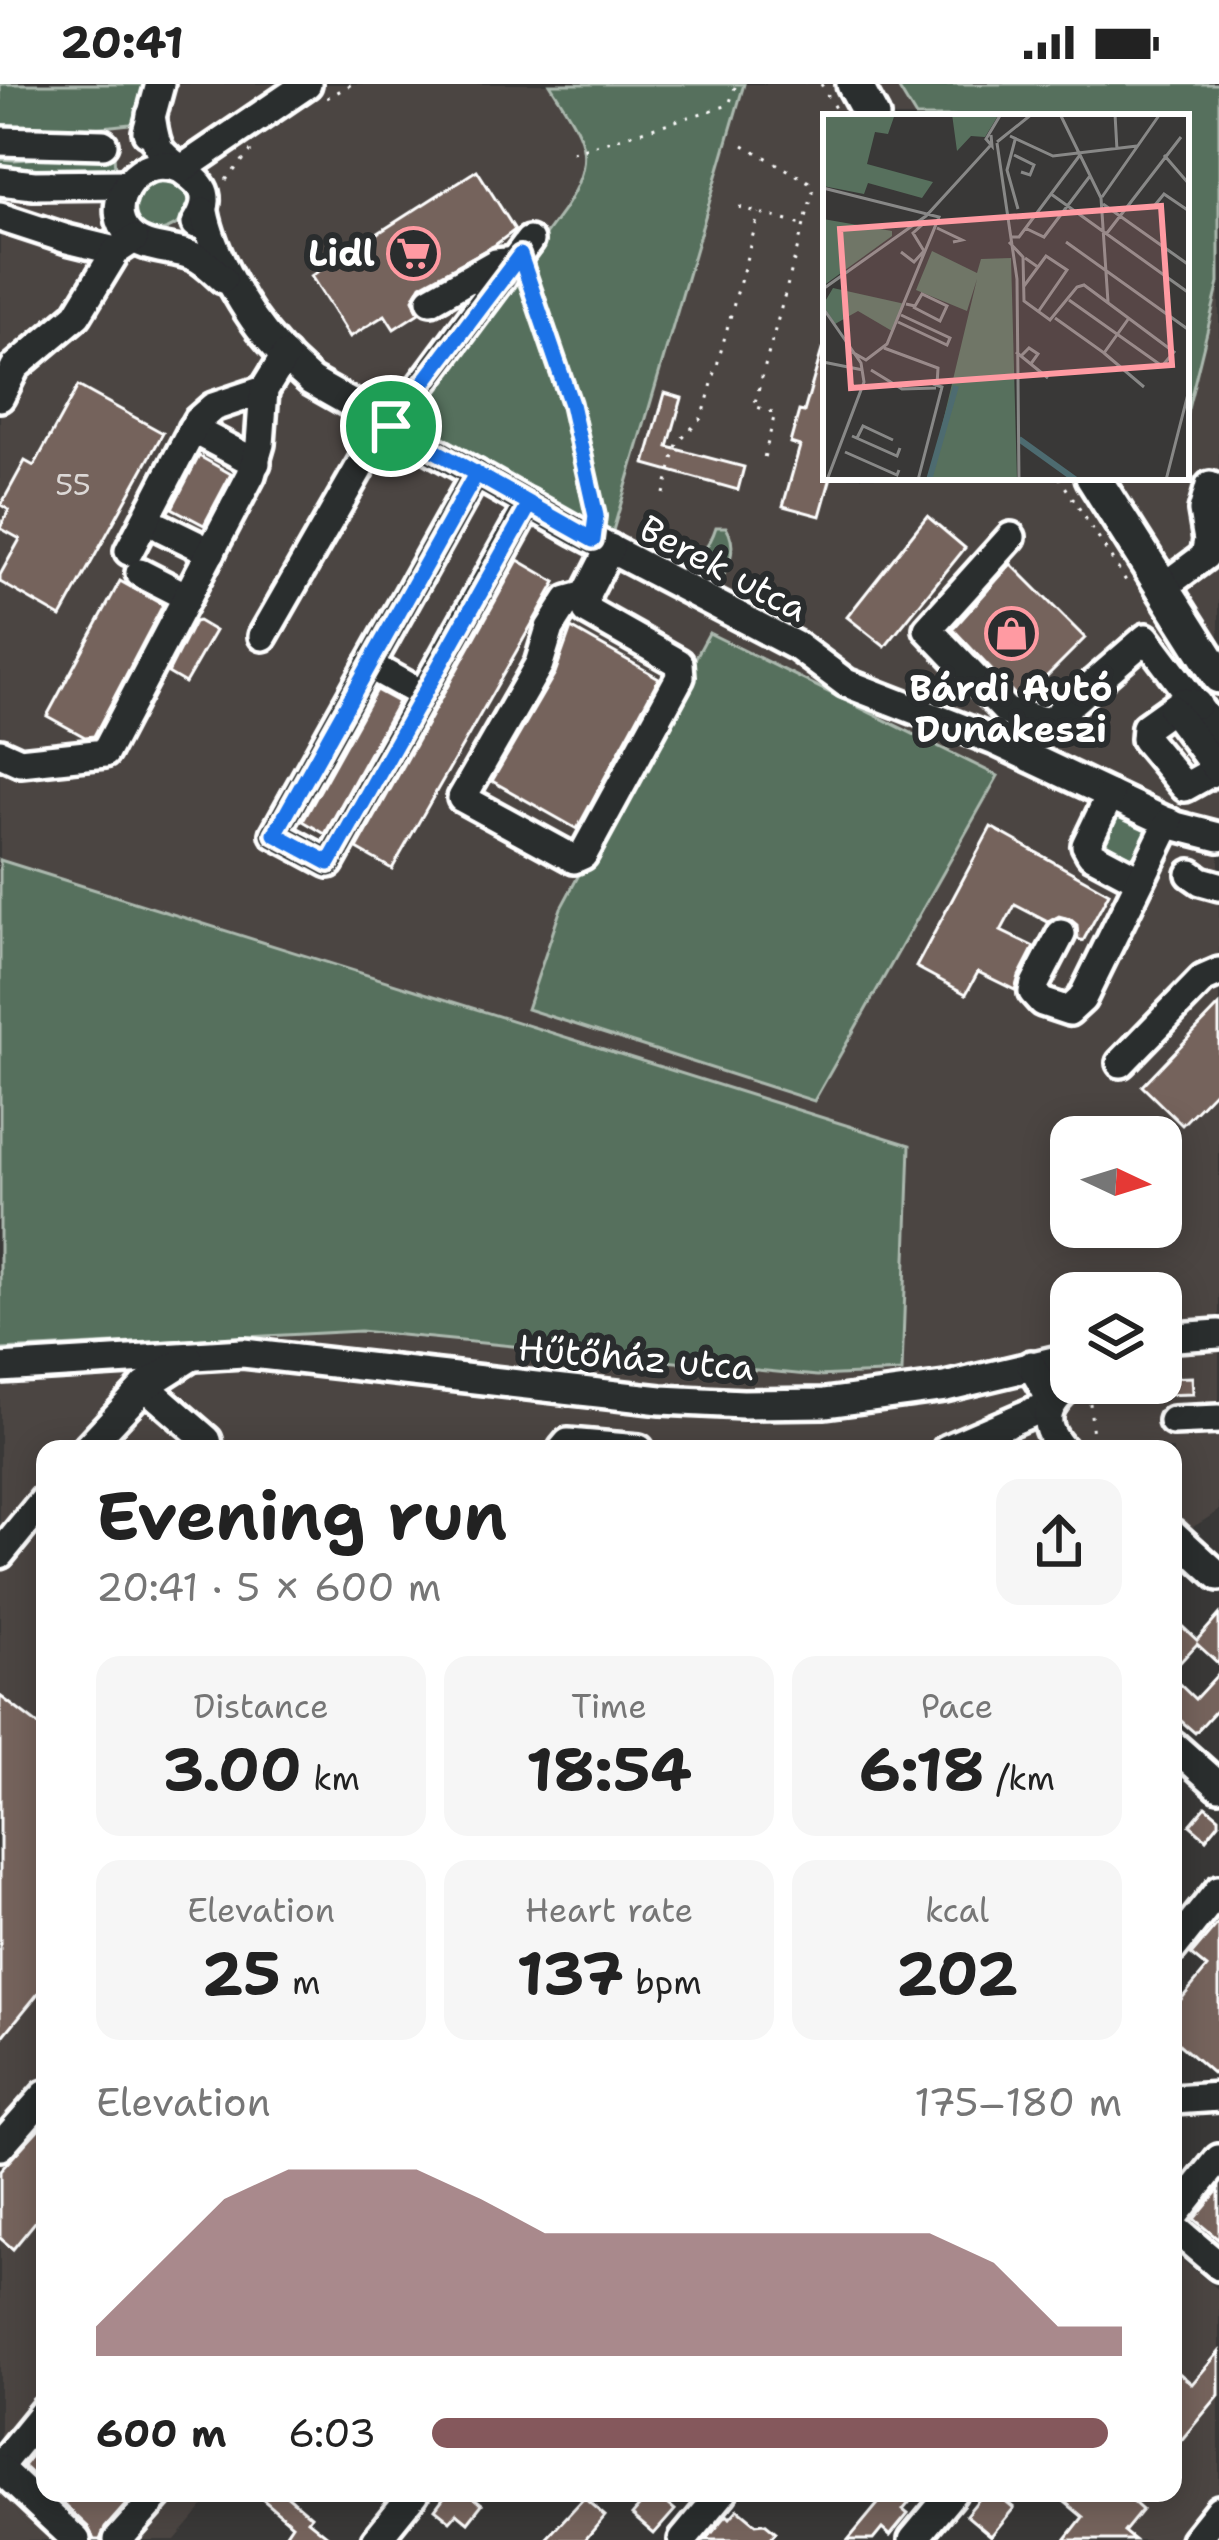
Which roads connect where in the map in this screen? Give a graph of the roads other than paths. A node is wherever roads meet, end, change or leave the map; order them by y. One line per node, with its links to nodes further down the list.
1 (160, 84): 6 (street)
2 (854, 84): 5 (main road)
3 (310, 95): 4 (street)
4 (274, 105): 9 (street); 13 (street)
5 (870, 114)
6 (151, 115): 9 (street); 11 (street)
7 (0, 141): 8 (street)
8 (103, 144)
9 (182, 169): 11 (street); 13 (street)
10 (0, 181): 12 (street)
11 (129, 182): 12 (street); 15 (street)
12 (34, 184): 15 (street)
13 (208, 198): 16 (street); 17 (street, Berek utca)
14 (0, 217): 15 (street)
15 (124, 238): 16 (street); 21 (street)
16 (165, 248): 17 (street, Berek utca)
17 (239, 295): 19 (street, Berek utca)
18 (431, 300): 22 (street)
19 (285, 356): 20 (street); 22 (street, Berek utca)
20 (264, 390): 23 (street); 24 (street)
21 (0, 397)
22 (388, 424): 25 (street, Berek utca); 36 (street)
23 (192, 429): 24 (street); 35 (street)
24 (256, 463): 32 (street)
25 (476, 474): 28 (street, Berek utca); 37 (street)
26 (1095, 480): 33 (main road)
27 (1210, 486): 33 (street)
28 (530, 504): 31 (street, Berek utca); 39 (street)
29 (162, 528): 32 (street)
30 (1011, 537): 41 (street)
31 (602, 544): 34 (street); 43 (street, Berek utca)
32 (211, 552): 35 (street)
33 (1162, 588): 38 (main road)
34 (586, 595): 34 (street)
35 (188, 597): 44 (street)
36 (262, 636)
37 (369, 665): 39 (street); 39 (street)
38 (1219, 676)
39 (423, 694)
40 (1185, 707): 41 (street); 42 (street); 45 (street); 45 (street)
41 (1007, 712): 43 (street)
42 (1219, 735)
43 (995, 741): 46 (street, Berek utca)
44 (0, 754)
45 (1218, 768)
46 (1110, 795): 47 (street, Berek utca); 50 (street)
47 (1169, 822): 48 (street, Berek utca); 50 (street)
48 (1219, 837)
49 (1191, 874): 51 (street)
50 (1141, 880): 52 (street)
51 (1219, 886)
52 (1061, 934)
53 (1219, 972): 54 (street)
54 (1121, 1063)
55 (1219, 1334): 56 (street)
56 (1182, 1337)
57 (192, 1355): 59 (street, Hűtőház utca); 60 (street, Hűtőház utca); 62 (street)
58 (1050, 1362): 59 (street, Hűtőház utca)
59 (1031, 1366): 61 (street)
60 (0, 1368)
61 (1050, 1380)
62 (145, 1386): 67 (street); 68 (street)
63 (1055, 1404): 69 (street)
64 (1064, 1404): 70 (street)
65 (1219, 1419): 66 (street)
66 (1173, 1421)
67 (94, 1440)
68 (207, 1440)
69 (968, 1440)
70 (1055, 1440)
71 (36, 1510): 73 (street)
72 (1182, 1542): 74 (street)
73 (0, 1553)
74 (1219, 1576)
75 (1182, 1753): 76 (street)
76 (1219, 1786)
77 (1219, 1890): 78 (street)
78 (1182, 1937)
79 (1219, 2097): 80 (street)
80 (1182, 2099)
81 (36, 2105): 82 (street)
82 (0, 2146)
83 (1219, 2159): 84 (street)
84 (1182, 2206)
85 (1182, 2235): 86 (street)
86 (1219, 2266)
87 (36, 2421): 88 (street)
88 (0, 2467): 90 (street)
89 (36, 2502): 96 (street)
90 (36, 2502)
91 (152, 2502): 97 (street)
92 (407, 2502): 98 (street)
93 (715, 2502): 99 (street)
94 (945, 2502): 100 (street)
95 (1219, 2510): 101 (street)
96 (76, 2540)
97 (118, 2540)
98 (376, 2540)
99 (683, 2540)
100 (913, 2540)
101 (1195, 2540)

